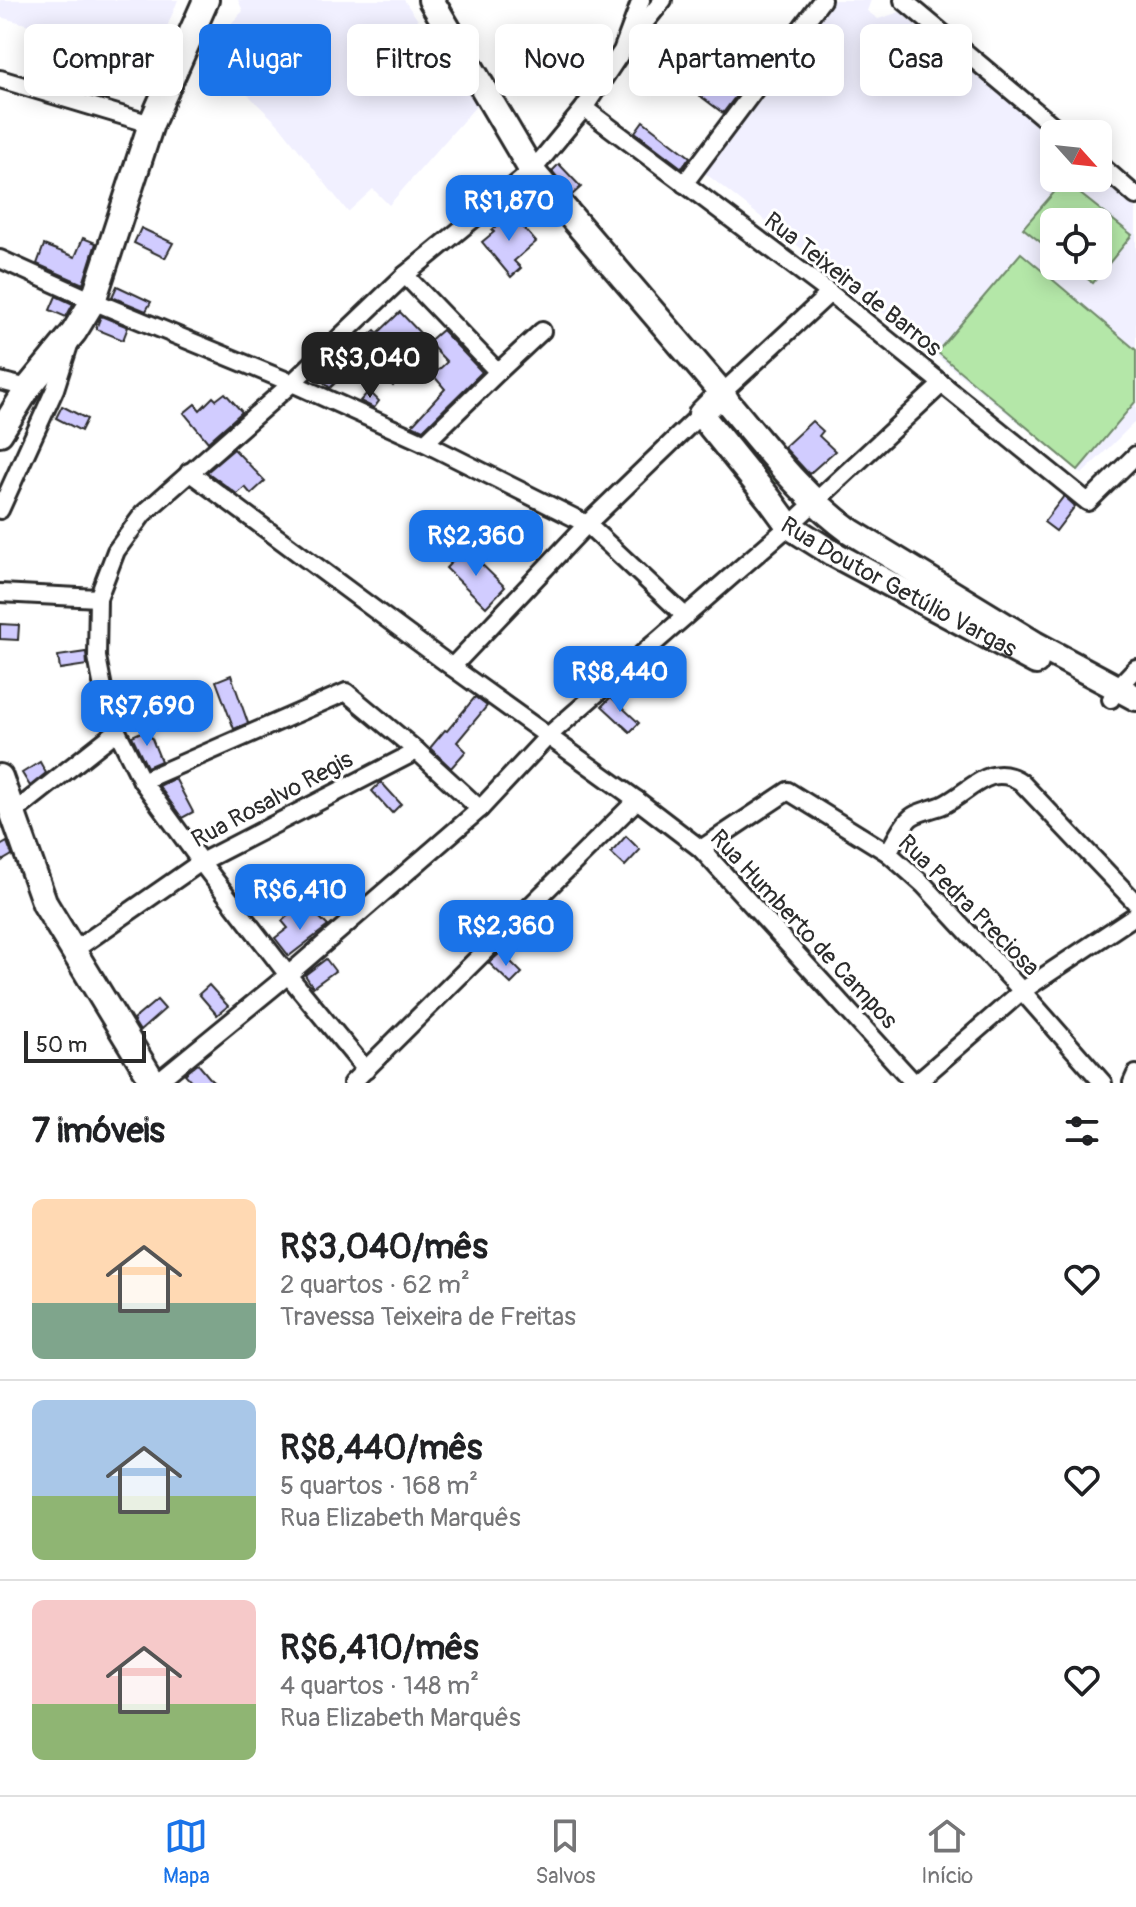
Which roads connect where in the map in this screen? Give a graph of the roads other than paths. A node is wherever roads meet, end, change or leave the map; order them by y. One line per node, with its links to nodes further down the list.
1 (206, 0): 11 (main road)
2 (431, 0): 12 (main road, Rua Doutor Getúlio Vargas)
3 (641, 0): 7 (street)
4 (663, 0): 7 (street)
5 (822, 0): 14 (street)
6 (903, 0): 10 (street)
7 (622, 51): 9 (street)
8 (0, 79): 11 (street)
9 (584, 108): 12 (street); 14 (street, Rua Teixeira de Barros)
10 (1046, 120)
11 (151, 124): 19 (main road)
12 (532, 171): 17 (street); 27 (main road, Rua Doutor Getúlio Vargas)
13 (1112, 175): 15 (street)
14 (684, 184): 18 (street, Rua Teixeira de Barros)
15 (1136, 196)
16 (0, 259): 19 (street)
17 (405, 275): 22 (street); 24 (street)
18 (830, 293): 25 (street, Rua Teixeira de Barros); 27 (street)
19 (93, 301): 21 (main road); 24 (street)
20 (542, 331): 22 (street)
21 (74, 332): 26 (main road); 36 (street)
22 (498, 372): 30 (street)
23 (0, 381): 26 (street)
24 (292, 383): 30 (street); 32 (street)
25 (942, 384): 31 (street, Rua Teixeira de Barros); 35 (street)
26 (28, 388): 29 (main road)
27 (725, 398): 28 (main road); 33 (main road, Rua Doutor Getúlio Vargas)
28 (705, 418): 34 (main road, Rua Doutor Getúlio Vargas); 37 (street)
29 (0, 433)
30 (425, 443): 37 (street)
31 (1136, 455)
32 (189, 472): 40 (street); 42 (street, Rua Humberto de Campos)
33 (794, 481): 34 (main road); 35 (main road, Rua Doutor Getúlio Vargas)
34 (770, 500): 38 (main road, Rua Doutor Getúlio Vargas)
35 (814, 502): 38 (street); 44 (main road, Rua Doutor Getúlio Vargas)
36 (0, 510)
37 (587, 524): 41 (street); 42 (street)
38 (789, 526): 41 (street); 44 (main road, Rua Doutor Getúlio Vargas)
39 (0, 593): 40 (street)
40 (98, 598): 46 (street)
41 (685, 616): 47 (street)
42 (452, 667): 47 (street, Rua Humberto de Campos)
43 (1136, 668): 44 (street)
44 (1121, 695): 45 (main road, Rua Doutor Getúlio Vargas)
45 (1136, 710)
46 (117, 731): 50 (street); 53 (street)
47 (549, 735): 51 (street, Rua Humberto de Campos); 52 (street)
48 (417, 751): 50 (street); 52 (street); 56 (street, Rua Rosalvo Regis)
49 (0, 777): 53 (main road)
50 (142, 781): 56 (street)
51 (637, 800): 54 (street, Rua Humberto de Campos); 62 (street)
52 (480, 809): 60 (street)
53 (13, 813): 59 (main road)
54 (701, 849): 55 (street, Rua Pedra Preciosa); 66 (street, Rua Humberto de Campos)
55 (888, 853): 57 (street); 61 (street, Rua Pedra Preciosa)
56 (201, 862): 59 (street, Rua Rosalvo Regis); 60 (street)
57 (1136, 903)
58 (1136, 915): 61 (street)
59 (73, 951): 64 (main road)
60 (288, 975): 62 (street); 64 (street)
61 (1022, 991): 66 (street); 67 (street, Rua Pedra Preciosa)
62 (366, 1070): 65 (street)
63 (1136, 1074): 68 (street)
64 (155, 1083)
65 (352, 1083)
66 (915, 1083)
67 (1103, 1083)
68 (1132, 1083)

